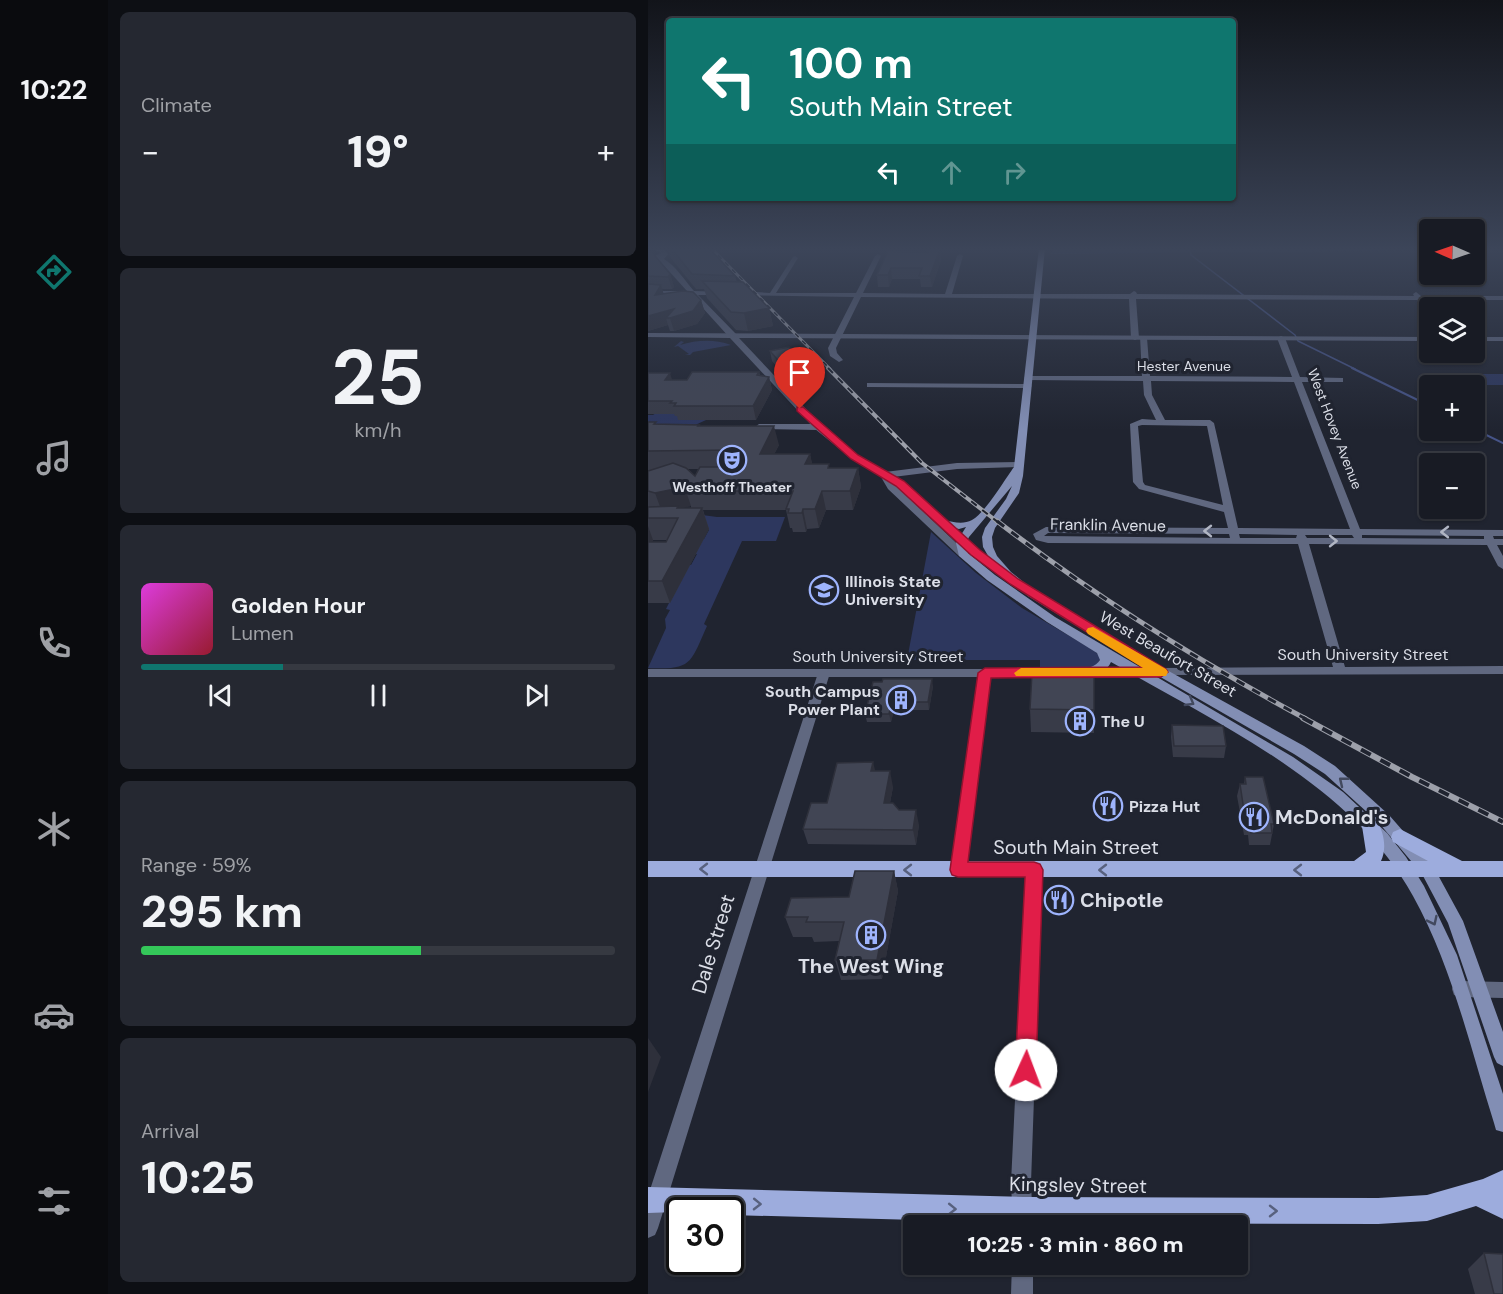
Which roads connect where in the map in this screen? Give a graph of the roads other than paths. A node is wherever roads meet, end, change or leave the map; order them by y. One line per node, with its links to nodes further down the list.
1 (707, 308): 6 (street, West Beaufort Street)
2 (851, 308): 7 (street)
3 (1035, 308): 8 (main road)
4 (1135, 308): 9 (street)
5 (648, 335): 6 (street)
6 (733, 336): 7 (street); 22 (street, West Beaufort Street)
7 (838, 336): 8 (street); 14 (street)
8 (1032, 337): 9 (street); 18 (main road)
9 (1139, 338): 10 (street); 15 (street)
10 (1286, 338): 11 (street); 16 (street, West Hovey Avenue)
11 (1419, 339)
12 (1485, 339): 13 (street)
13 (1503, 339)
14 (839, 360)
15 (1147, 379): 16 (street, Hester Avenue); 18 (street, Hester Avenue); 20 (street)
16 (1297, 380): 17 (street, Hester Avenue); 31 (street, West Hovey Avenue)
17 (1340, 380)
18 (1028, 382): 19 (street, Hester Avenue); 23 (main road)
19 (870, 385)
20 (1162, 422): 25 (street); 25 (street)
21 (745, 427): 22 (street)
22 (818, 427): 24 (street, West Beaufort Street)
23 (1019, 465): 24 (street); 26 (main road); 37 (main road)
24 (885, 476): 27 (street, West Beaufort Street); 35 (street, West Beaufort Street)
25 (1229, 510): 29 (street)
26 (976, 522): 27 (main road); 33 (main road)
27 (944, 523): 33 (street, West Beaufort Street)
28 (1503, 533): 32 (street, Franklin Avenue)
29 (1235, 536): 29 (street, Franklin Avenue, one-way to 29); 30 (street, Franklin Avenue)
30 (1301, 537): 31 (street, Franklin Avenue); 39 (street)
31 (1357, 537): 32 (street, Franklin Avenue)
32 (1488, 538): 34 (street, Franklin Avenue); 36 (street)
33 (962, 539): 35 (main road); 37 (street, West Beaufort Street)
34 (1503, 542)
35 (963, 554): 38 (main road, West Beaufort Street)
36 (1503, 566)
37 (1014, 582): 41 (main road, West Beaufort Street)
38 (1102, 650): 45 (main road, West Beaufort Street); 46 (main road)
39 (1340, 670): 40 (street, South University Street); 41 (street, South University Street)
40 (1503, 670)
41 (1161, 672): 45 (street, South University Street); 48 (main road, West Beaufort Street, one-way to 41)
42 (648, 673): 43 (street, South University Street)
43 (824, 673): 44 (street, South University Street); 50 (street, Dale Street)
44 (985, 673): 46 (street, South University Street); 54 (street)
45 (1140, 673): 46 (street, South University Street); 47 (main road, West Beaufort Street, one-way to 47)
46 (1088, 674)
47 (1371, 826): 56 (main road); 57 (main road, West Beaufort Street)
48 (1400, 837): 51 (main road, West Beaufort Street); 52 (main road)
49 (648, 869): 50 (main road, South Main Street, one-way to 49)
50 (760, 869): 54 (main road, South Main Street, one-way to 50); 65 (street, Dale Street)
51 (1427, 869): 52 (main road, South Main Street); 57 (main road, South Main Street); 59 (main road)
52 (1461, 869): 53 (main road, South Main Street)
53 (1503, 869)
54 (958, 870): 55 (main road, South Main Street)
55 (1034, 870): 56 (main road, South Main Street, one-way to 55); 68 (street)
56 (1356, 870): 57 (main road, South Main Street)
57 (1405, 870): 58 (main road, one-way to 58)
58 (1460, 989): 59 (street); 62 (main road)
59 (1480, 990): 60 (street); 61 (main road)
60 (1503, 990)
61 (1503, 1057)
62 (1503, 1123)
63 (1503, 1182): 64 (main road, Kingsley Street)
64 (1477, 1193): 66 (main road); 69 (main road, Kingsley Street, one-way to 64)
65 (652, 1200): 67 (main road, Kingsley Street, one-way to 67); 70 (street, Dale Street)
66 (1503, 1206)
67 (961, 1215)
68 (1023, 1215)
69 (1175, 1215)
70 (648, 1228)
71 (1023, 1275): 72 (street)
72 (1022, 1294)

